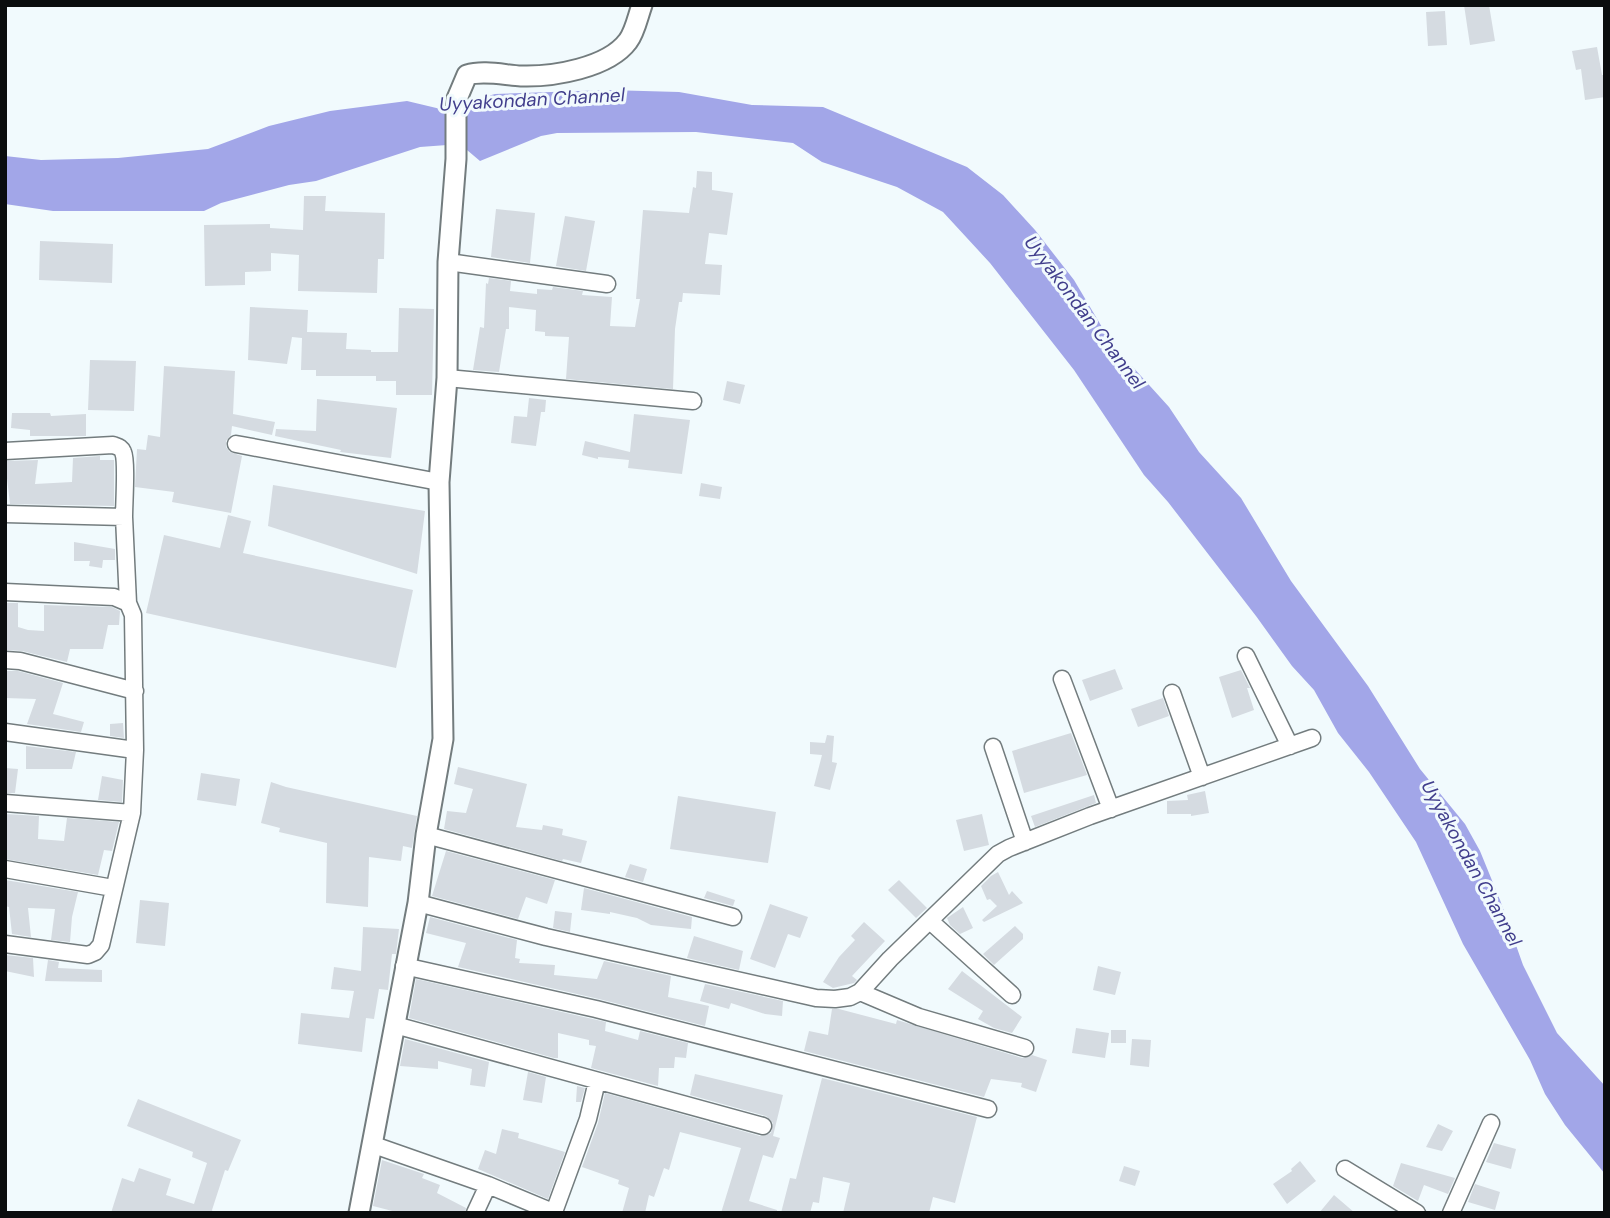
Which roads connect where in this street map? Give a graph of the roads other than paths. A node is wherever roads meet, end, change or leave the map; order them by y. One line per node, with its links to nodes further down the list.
1 (642, 5): 2 (street)
2 (448, 262): 3 (street); 4 (street)
3 (607, 284)
4 (447, 378): 5 (street); 8 (street)
5 (693, 401)
6 (236, 444): 8 (street)
7 (5, 451): 10 (street)
8 (439, 482): 27 (street)
9 (5, 514): 10 (street)
10 (124, 517): 12 (street)
11 (5, 592): 12 (street)
12 (128, 603): 16 (street)
13 (1246, 656): 20 (street)
14 (5, 660): 16 (street)
15 (1062, 679): 25 (street)
16 (135, 691): 22 (street)
17 (1172, 694): 23 (street)
18 (5, 732): 22 (street)
19 (1312, 738): 20 (street)
20 (1290, 746): 23 (street)
21 (993, 747): 28 (street)
22 (135, 750): 26 (street)
23 (1202, 777): 25 (street)
24 (5, 803): 26 (street)
25 (1111, 809): 28 (street)
26 (132, 813): 30 (street)
27 (426, 835): 31 (street); 32 (street)
28 (1025, 842): 33 (street)
29 (5, 869): 30 (street)
30 (114, 888): 34 (street)
31 (418, 903): 35 (street); 36 (street)
32 (733, 917)
33 (930, 920): 36 (street); 37 (street)
34 (5, 944)
35 (404, 966): 38 (street); 41 (street)
36 (860, 992): 39 (street)
37 (1012, 995)
38 (395, 1025): 40 (street); 44 (street)
39 (1025, 1048)
40 (597, 1081): 43 (street); 47 (street)
41 (988, 1109)
42 (1490, 1123): 51 (street)
43 (763, 1126)
44 (371, 1144): 46 (street); 48 (street)
45 (1345, 1169): 50 (street)
46 (488, 1185): 47 (street); 49 (street)
47 (554, 1212)
48 (359, 1213)
49 (475, 1213)
50 (1417, 1213)
51 (1451, 1213)

